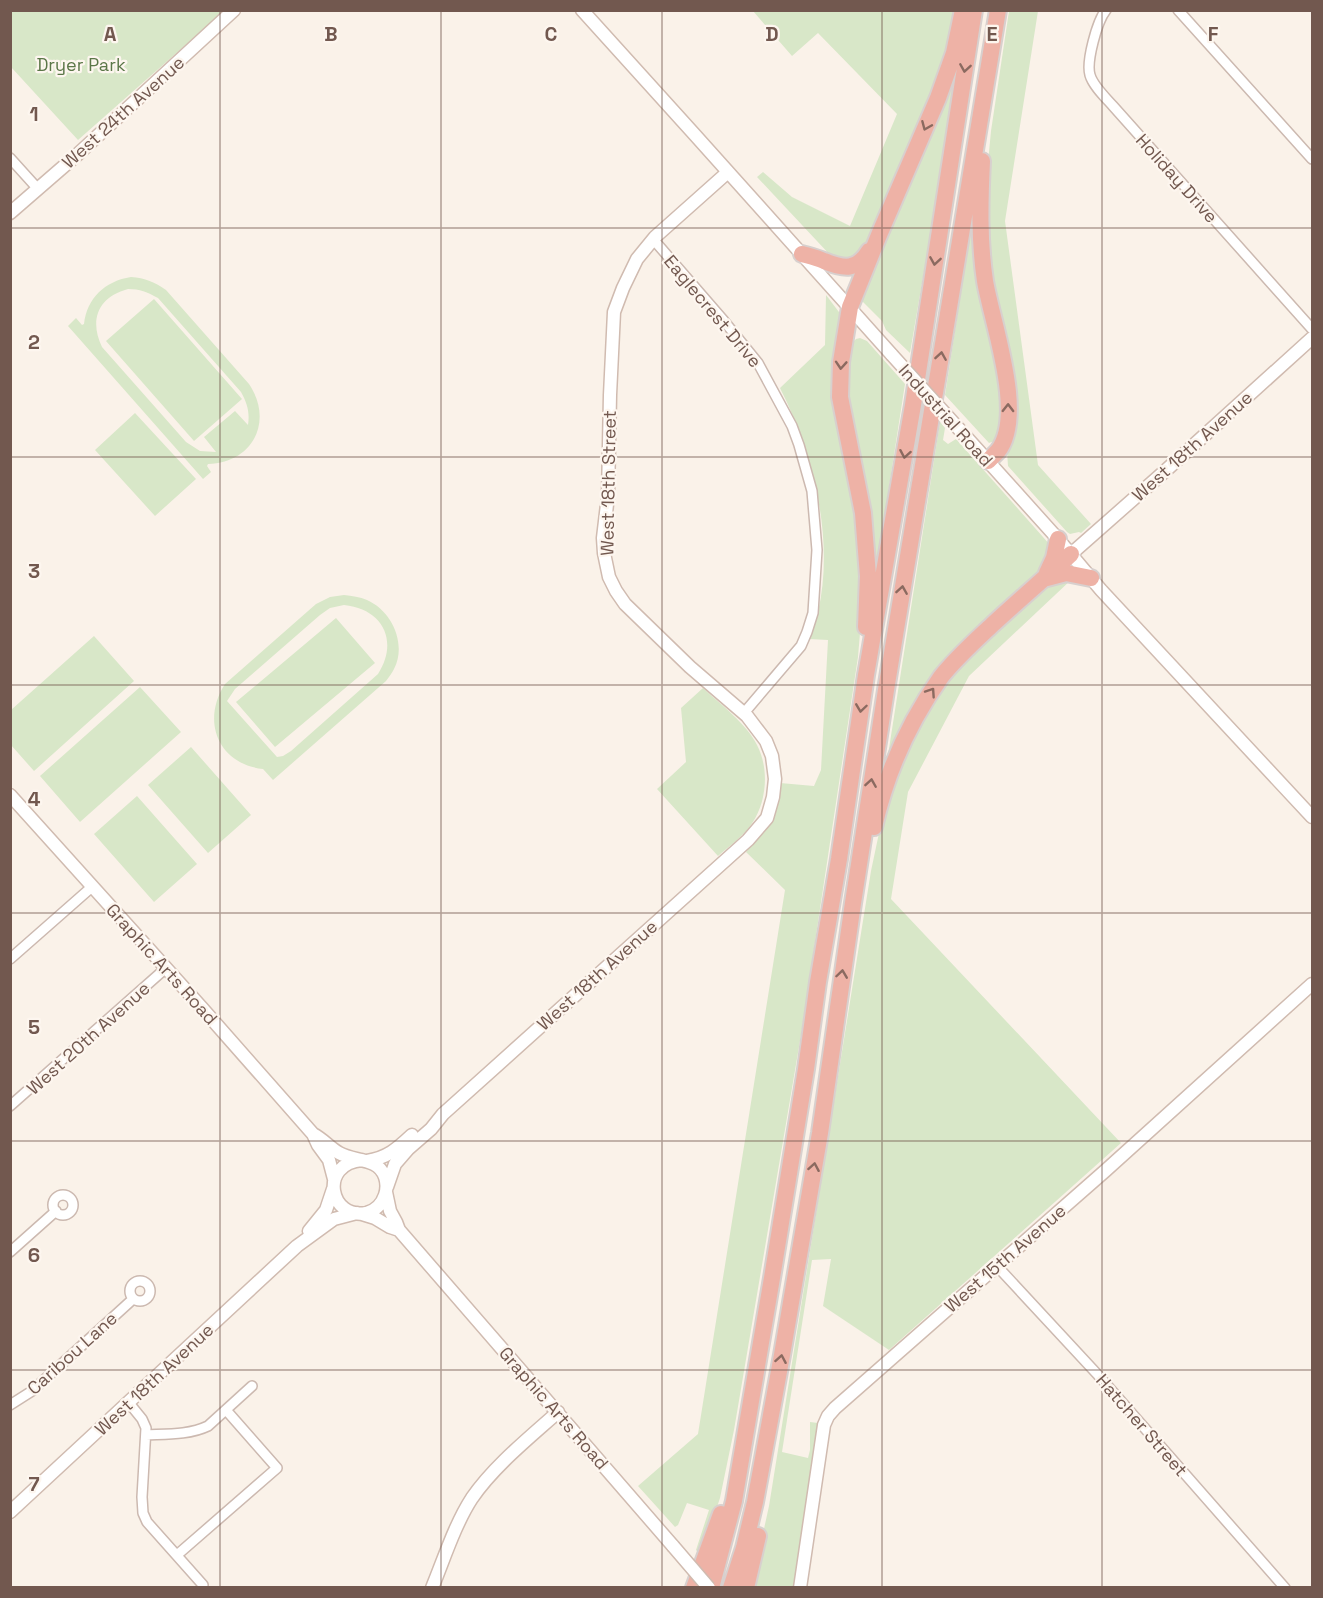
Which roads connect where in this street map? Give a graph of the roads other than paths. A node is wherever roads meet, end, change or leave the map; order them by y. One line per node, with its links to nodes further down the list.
1 (234, 10): 12 (street, West 24th Avenue)
2 (582, 10): 11 (street, Industrial Road)
3 (963, 10): 14 (highway, one-way to 14)
4 (974, 10): 25 (highway, one-way to 25)
5 (998, 10): 8 (highway)
6 (1106, 10): 18 (street, Holiday Drive)
7 (1178, 10): 10 (street)
8 (982, 108): 20 (highway, one-way to 8); 31 (highway, one-way to 8)
9 (10, 158): 12 (street)
10 (1312, 159)
11 (728, 172): 15 (street, West 18th Street); 16 (street, Industrial Road)
12 (38, 189): 13 (street, West 24th Avenue)
13 (10, 213)
14 (879, 235): 16 (highway); 17 (highway)
15 (653, 240): 26 (street, West 18th Street); 26 (street, Eaglecrest Drive)
16 (802, 254): 17 (street, Industrial Road)
17 (850, 307): 20 (street, Industrial Road, bridge); 25 (highway, one-way to 25)
18 (1312, 329)
19 (1312, 338): 22 (street, West 18th Avenue)
20 (988, 461): 21 (street, Industrial Road)
21 (1058, 539): 22 (street, Industrial Road); 24 (highway)
22 (1071, 554): 23 (street, Industrial Road); 24 (highway)
23 (1090, 578): 24 (highway); 28 (street, Industrial Road)
24 (1044, 579): 31 (highway, one-way to 24)
25 (866, 675): 53 (highway, one-way to 53)
26 (744, 713): 29 (street, West 18th Street)
27 (13, 803): 30 (street, Graphic Arts Road)
28 (1312, 817)
29 (751, 836): 36 (street, West 18th Avenue)
30 (93, 886): 32 (street); 33 (street, Graphic Arts Road)
31 (853, 903): 54 (highway, one-way to 31)
32 (10, 959)
33 (166, 968): 35 (street, West 20th Avenue); 37 (street, Graphic Arts Road)
34 (1312, 984): 46 (street, West 15th Avenue)
35 (10, 1106)
36 (443, 1114): 38 (street, West 18th Avenue); 40 (street, West 18th Avenue)
37 (313, 1134): 38 (street, Graphic Arts Road); 39 (street, Graphic Arts Road)
38 (365, 1160): 39 (street); 40 (street)
39 (334, 1183): 42 (street); 44 (street, West 18th Avenue)
40 (387, 1189): 42 (street); 43 (street, Graphic Arts Road)
41 (56, 1211): 45 (street)
42 (359, 1214): 43 (street, Graphic Arts Road); 44 (street, West 18th Avenue)
43 (399, 1230): 52 (street, Graphic Arts Road)
44 (297, 1246): 49 (street, West 18th Avenue)
45 (10, 1252)
46 (996, 1265): 64 (street, West 15th Avenue); 65 (street, Hatcher Street)
47 (133, 1299): 50 (street, Caribou Lane)
48 (252, 1386): 51 (street)
49 (129, 1403): 55 (street); 56 (street, West 18th Avenue)
50 (10, 1405)
51 (226, 1410): 55 (street); 57 (street)
52 (558, 1412): 59 (street); 61 (street, Graphic Arts Road, bridge)
53 (748, 1414): 60 (highway); 61 (highway)
54 (771, 1417): 62 (highway); 63 (highway)
55 (146, 1435): 57 (street)
56 (10, 1512)
57 (177, 1555): 58 (street)
58 (203, 1585)
59 (432, 1587)
60 (694, 1587)
61 (710, 1587)
62 (731, 1587)
63 (746, 1587)
64 (800, 1587)
65 (1285, 1587)

